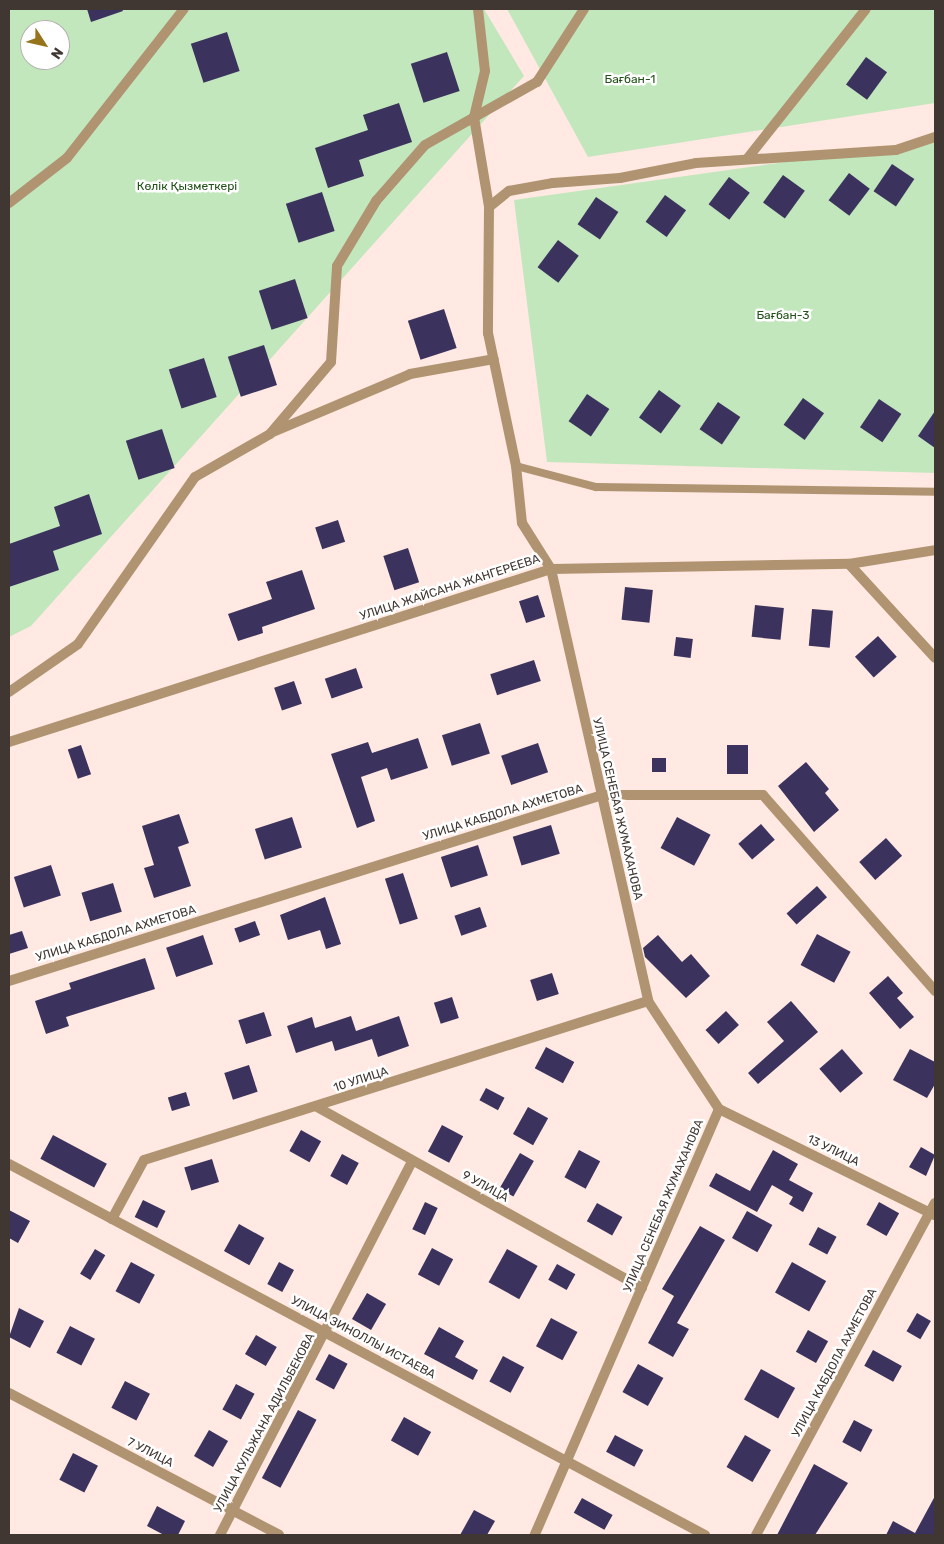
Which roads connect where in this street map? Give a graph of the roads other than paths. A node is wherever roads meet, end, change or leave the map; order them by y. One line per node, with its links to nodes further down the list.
1 (184, 9): 8 (street)
2 (478, 9): 5 (street)
3 (584, 9): 5 (street)
4 (866, 9): 7 (street)
5 (474, 117): 9 (street, УЛИЦА СЕНЕБАЯ ЖУМАХАНОВА); 11 (street)
6 (935, 137): 7 (street)
7 (747, 159): 9 (street)
8 (9, 203)
9 (489, 207): 10 (street, УЛИЦА СЕНЕБАЯ ЖУМАХАНОВА)
10 (494, 359): 11 (street); 12 (street, УЛИЦА СЕНЕБАЯ ЖУМАХАНОВА)
11 (270, 434): 18 (street)
12 (516, 466): 13 (lane); 16 (street, УЛИЦА СЕНЕБАЯ ЖУМАХАНОВА)
13 (935, 492)
14 (935, 550): 15 (street, УЛИЦА ЖАЙСАНА ЖАНГЕРЕЕВА)
15 (849, 564): 16 (street, УЛИЦА ЖАЙСАНА ЖАНГЕРЕЕВА); 17 (street)
16 (551, 569): 19 (street, УЛИЦА ЖАЙСАНА ЖАНГЕРЕЕВА); 20 (street, УЛИЦА СЕНЕБАЯ ЖУМАХАНОВА)
17 (935, 658)
18 (9, 692)
19 (9, 742)
20 (602, 795): 21 (street, УЛИЦА КАБДОЛА АХМЕТОВА); 22 (street, УЛИЦА КАБДОЛА АХМЕТОВА); 23 (street, УЛИЦА СЕНЕБАЯ ЖУМАХАНОВА)
21 (9, 980)
22 (935, 991)
23 (648, 1001): 24 (street, 10 УЛИЦА); 25 (street, УЛИЦА СЕНЕБАЯ ЖУМАХАНОВА)
24 (317, 1107): 26 (street, 9 УЛИЦА); 30 (street, 10 УЛИЦА)
25 (719, 1109): 29 (street, 13 УЛИЦА); 31 (street, УЛИЦА СЕНЕБАЯ ЖУМАХАНОВА)
26 (412, 1161): 31 (street, 9 УЛИЦА); 32 (street, УЛИЦА КУЛЬЖАНА АДИЛЬБЕКОВА)
27 (9, 1164): 30 (street, УЛИЦА ЗИНОЛЛЫ ИСТАЕВА)
28 (935, 1203): 29 (street, УЛИЦА КАБДОЛА АХМЕТОВА)
29 (933, 1214): 40 (street, УЛИЦА КАБДОЛА АХМЕТОВА)
30 (112, 1219): 32 (street, УЛИЦА ЗИНОЛЛЫ ИСТАЕВА)
31 (642, 1288): 34 (street, УЛИЦА СЕНЕБАЯ ЖУМАХАНОВА)
32 (327, 1332): 34 (street, УЛИЦА ЗИНОЛЛЫ ИСТАЕВА); 35 (street, УЛИЦА КУЛЬЖАНА АДИЛЬБЕКОВА)
33 (9, 1393): 35 (street, 7 УЛИЦА)
34 (567, 1461): 38 (street, УЛИЦА СЕНЕБАЯ ЖУМАХАНОВА); 39 (street, УЛИЦА ЗИНОЛЛЫ ИСТАЕВА)
35 (234, 1510): 36 (street, УЛИЦА КУЛЬЖАНА АДИЛЬБЕКОВА); 37 (street, 7 УЛИЦА)
36 (220, 1535)
37 (279, 1535)
38 (535, 1535)
39 (705, 1535)
40 (756, 1535)

